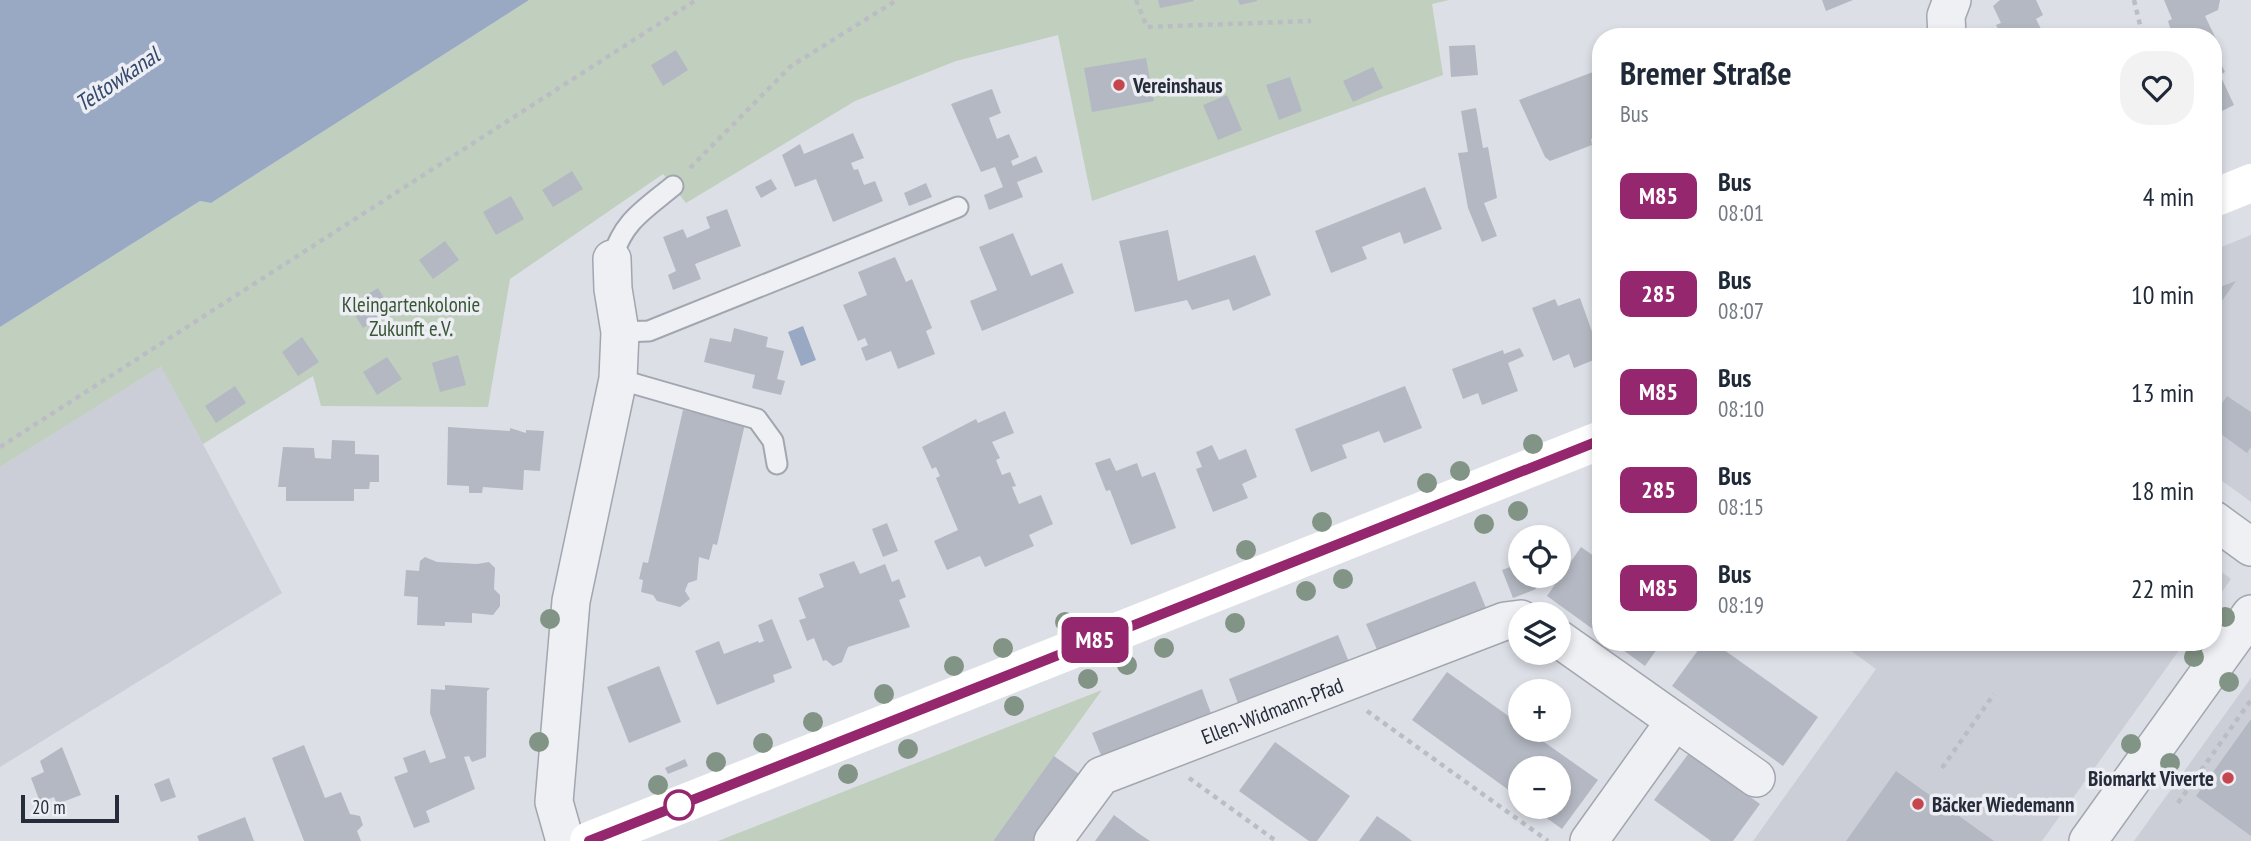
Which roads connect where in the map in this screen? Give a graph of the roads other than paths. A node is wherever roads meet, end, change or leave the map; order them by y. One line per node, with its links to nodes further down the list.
1 (1952, 0): 2 (street)
2 (1947, 28)
3 (2251, 183): 5 (main road)
4 (673, 186): 7 (lane)
5 (2222, 195)
6 (958, 207): 8 (lane)
7 (612, 259): 8 (street)
8 (620, 332): 9 (street)
9 (618, 379): 11 (lane); 19 (street)
10 (1592, 444): 20 (main road)
11 (777, 464)
12 (2222, 526): 13 (street)
13 (2251, 547)
14 (2251, 614): 23 (street)
15 (1508, 621): 21 (street, Ellen-Widmann-Pfad)
16 (1571, 647): 17 (street)
17 (1675, 721): 18 (street); 22 (street)
18 (1756, 778)
19 (565, 841)
20 (589, 841)
21 (1053, 841)
22 (1589, 841)
23 (2088, 841)

